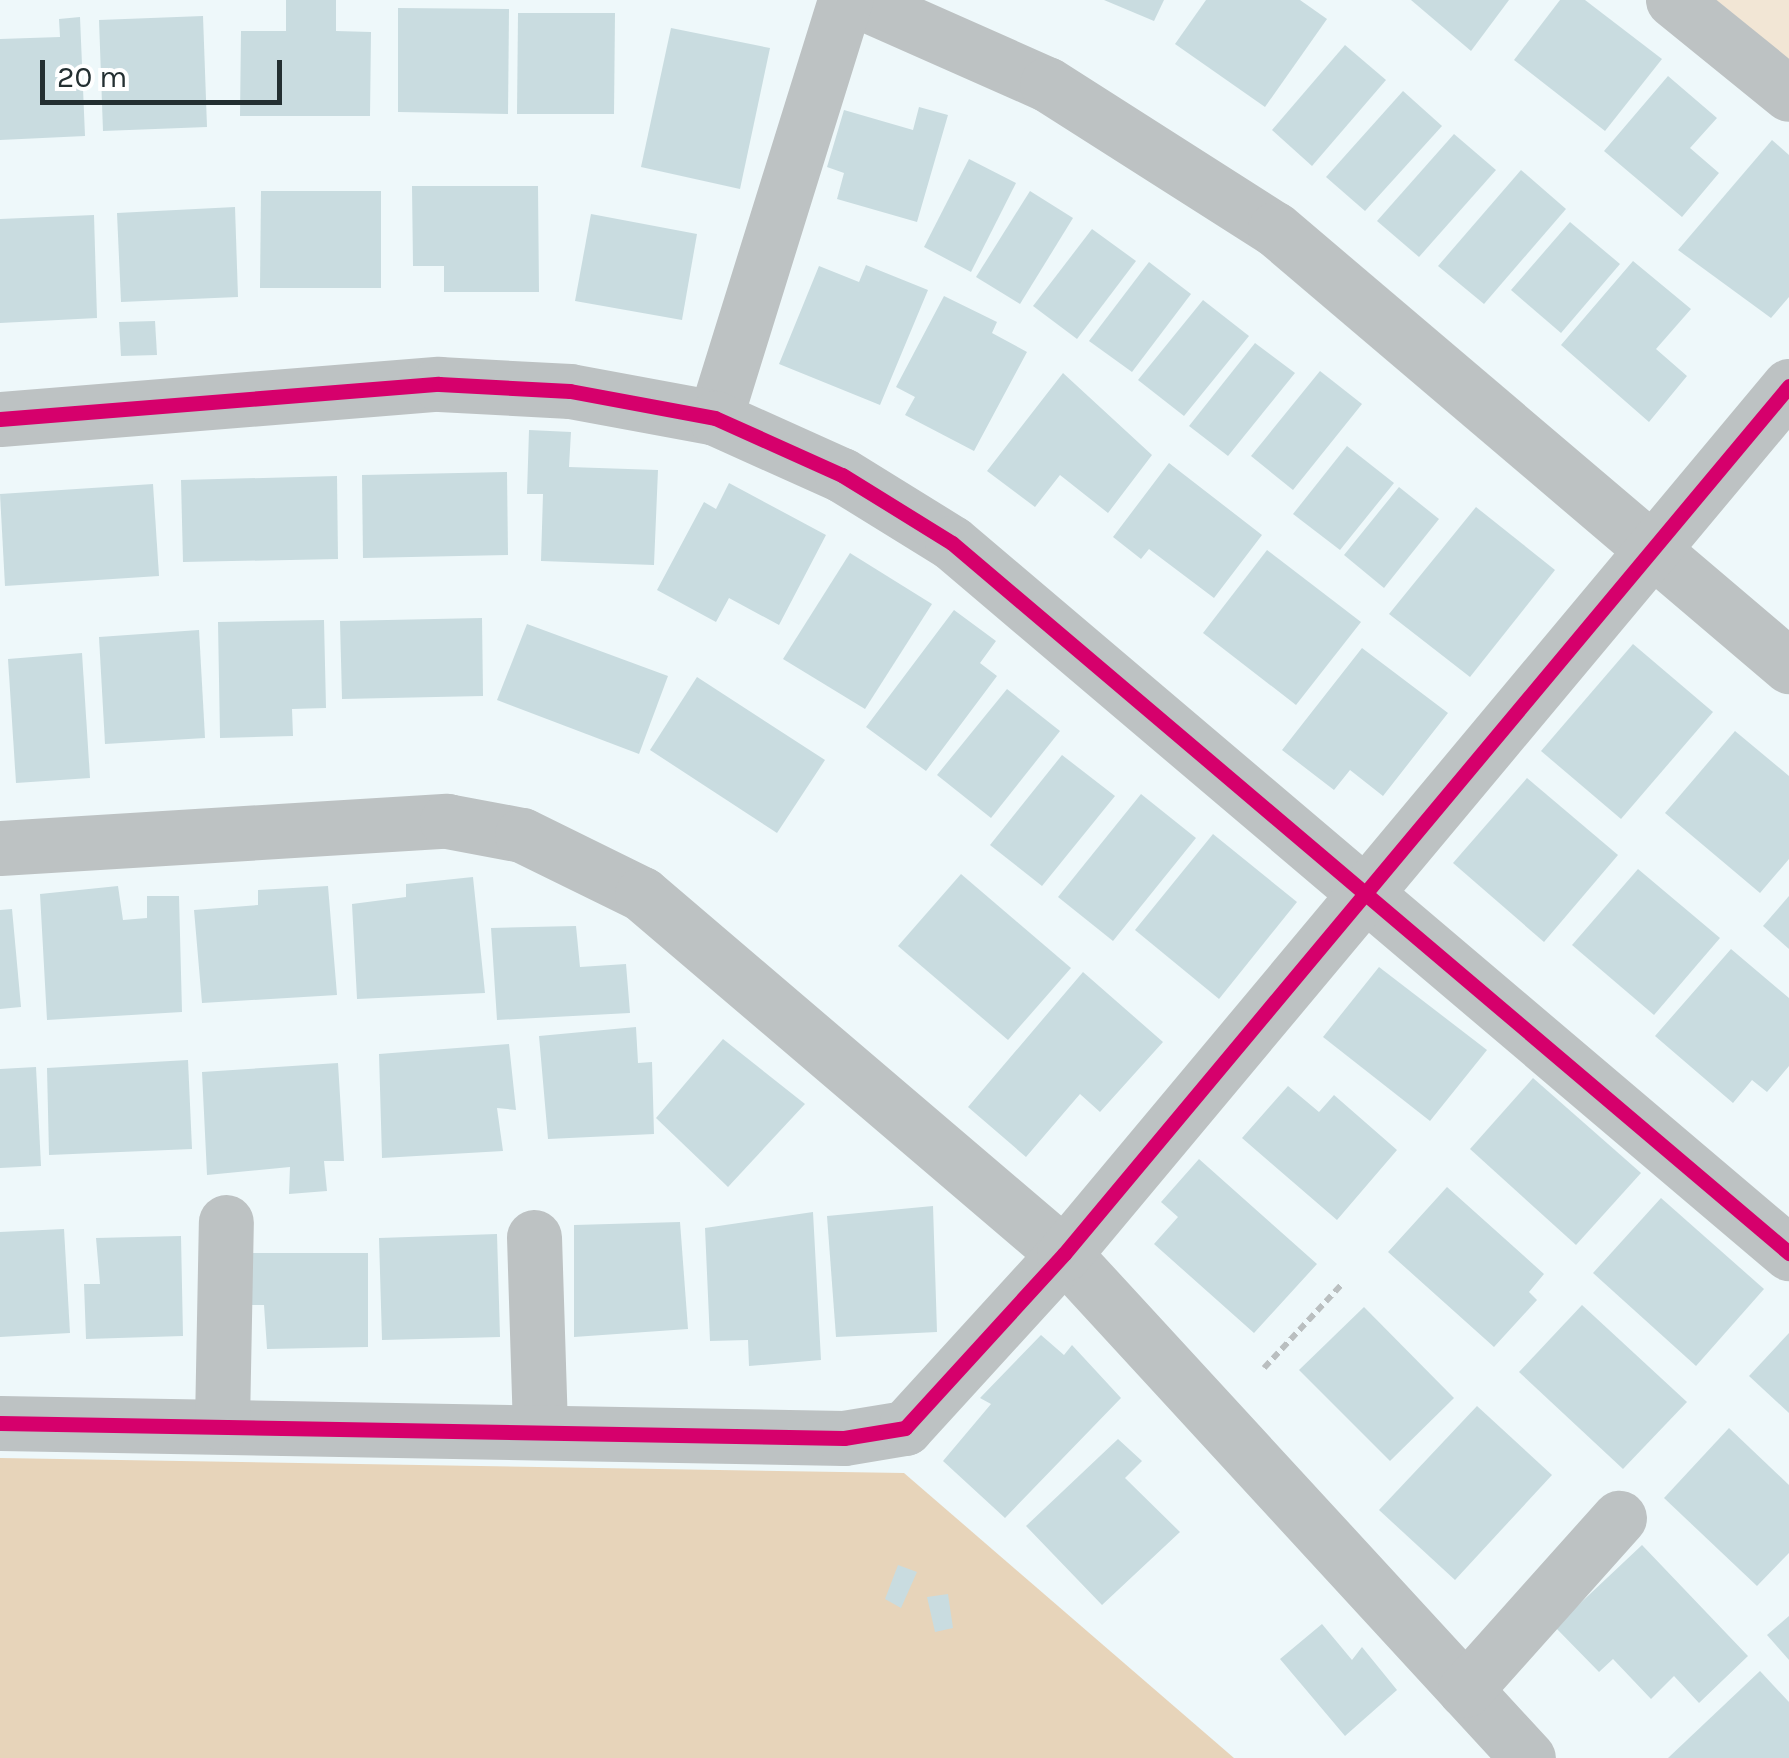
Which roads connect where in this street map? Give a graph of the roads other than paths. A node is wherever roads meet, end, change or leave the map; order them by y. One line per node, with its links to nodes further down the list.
1 (845, 0): 6 (street)
2 (857, 0): 8 (street)
3 (1673, 0): 4 (street)
4 (1789, 94)
5 (1789, 386): 8 (street)
6 (715, 418): 7 (street); 11 (street)
7 (0, 419)
8 (1651, 550): 9 (street); 11 (street)
9 (1789, 666)
10 (0, 848): 14 (street)
11 (1365, 888): 14 (street); 15 (street)
12 (226, 1222): 17 (street)
13 (534, 1237): 18 (street)
14 (1064, 1254): 18 (street); 20 (street)
15 (1789, 1254)
16 (0, 1423): 17 (street)
17 (222, 1423): 18 (street)
18 (540, 1432)
19 (1619, 1518): 20 (street)
20 (1465, 1690): 21 (street)
21 (1528, 1758)

